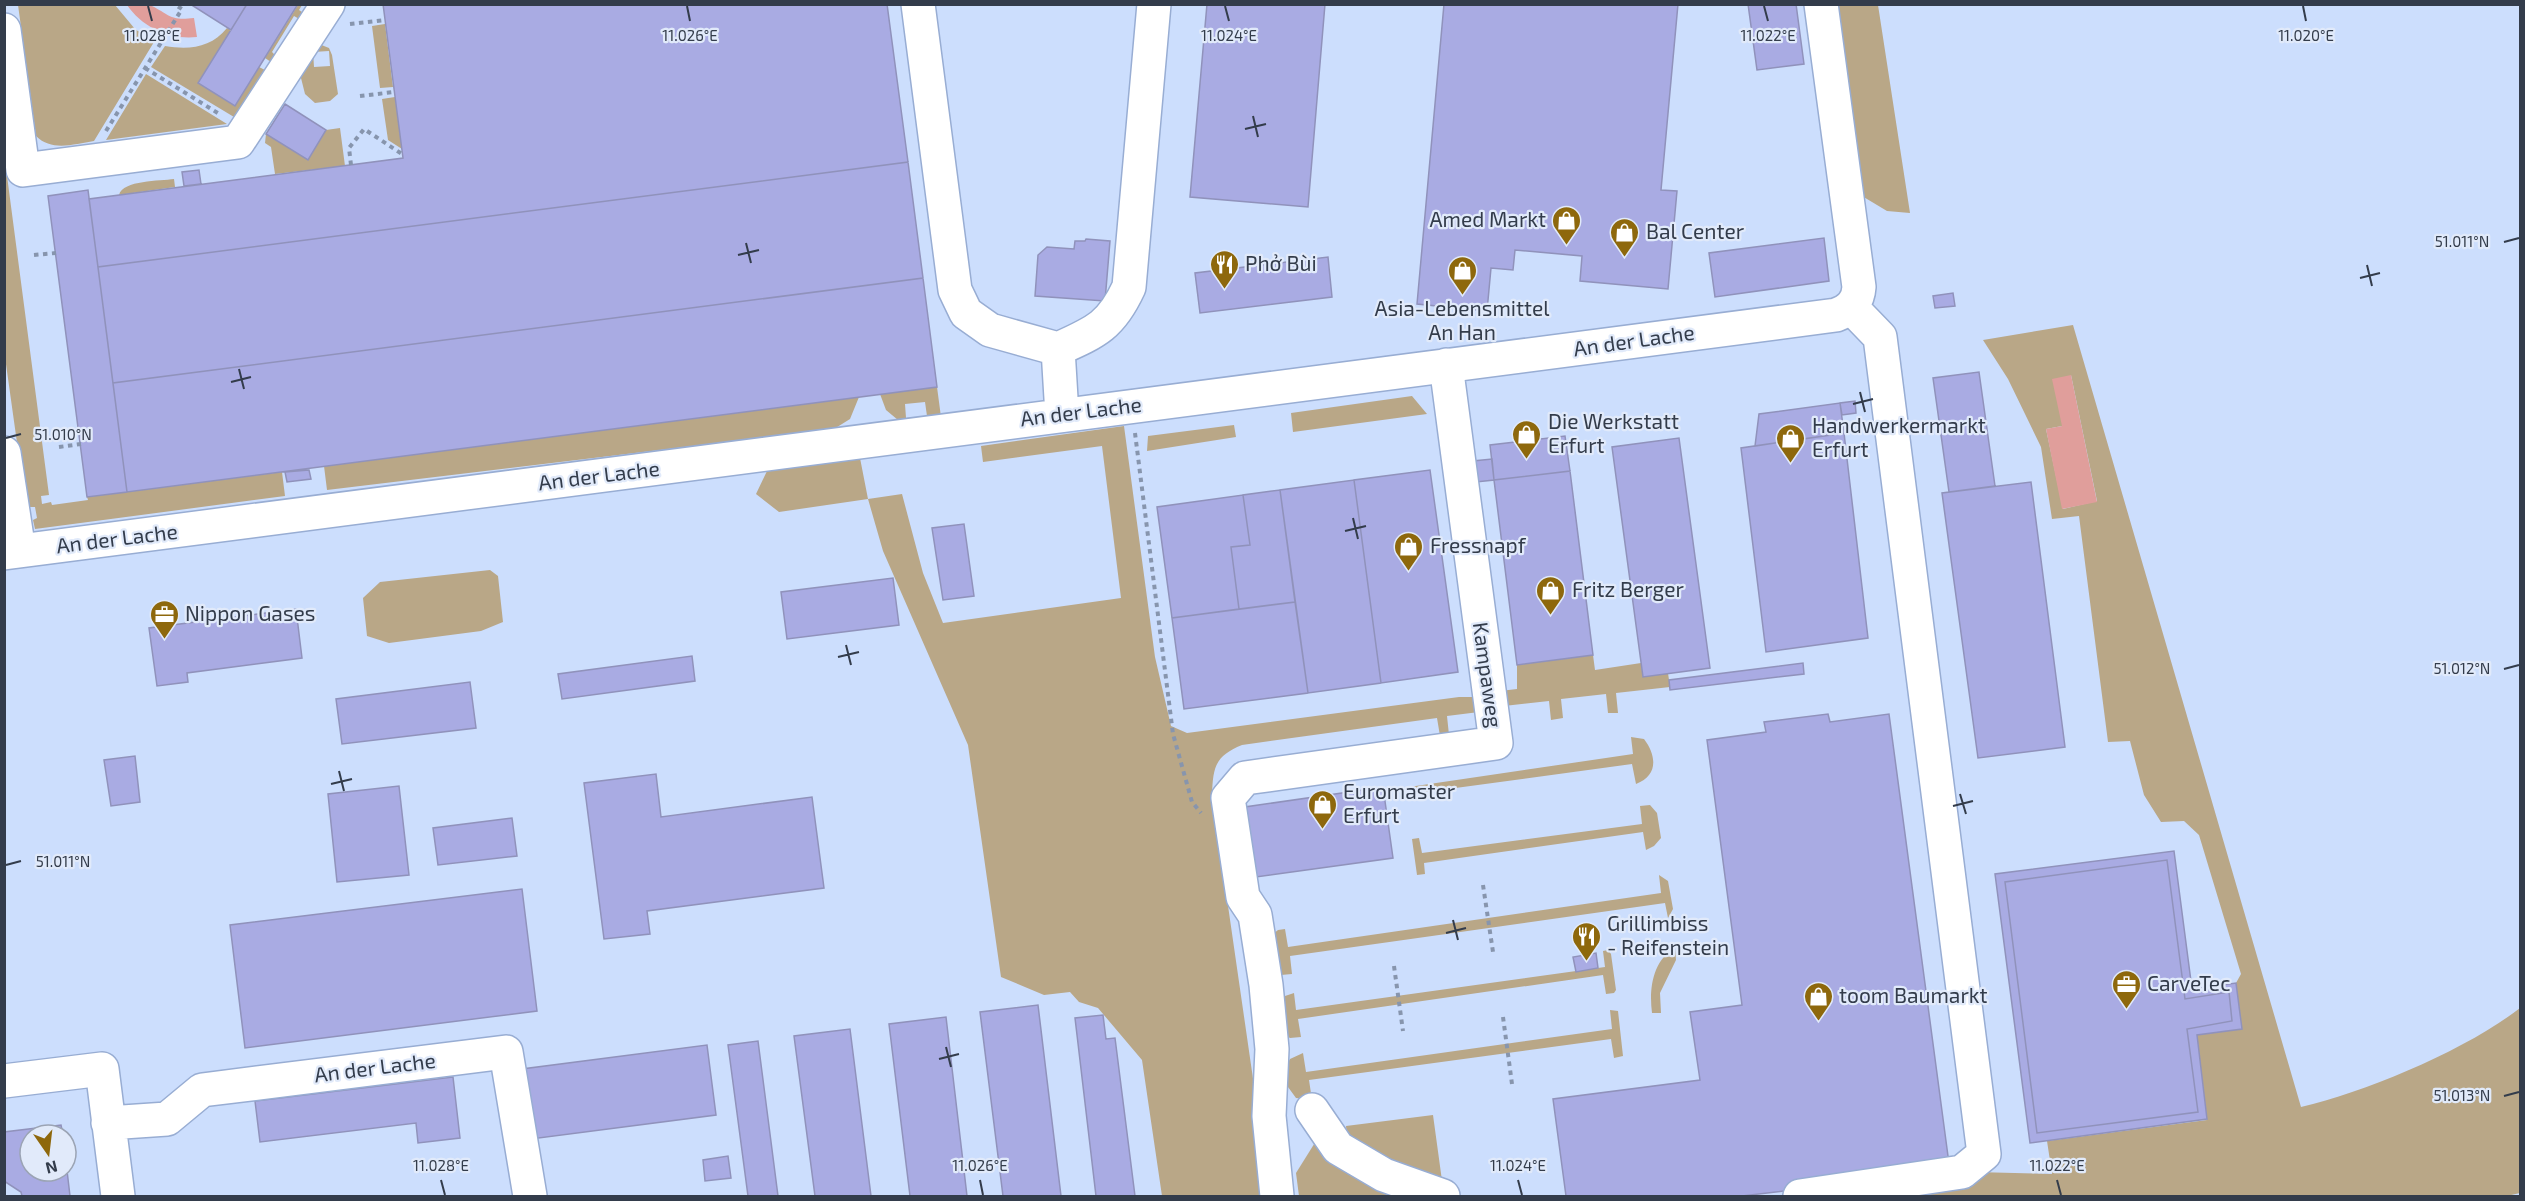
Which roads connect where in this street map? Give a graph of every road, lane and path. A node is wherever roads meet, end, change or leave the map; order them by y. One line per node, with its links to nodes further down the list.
1 (174, 4): 8 (path)
2 (918, 4): 18 (street)
3 (1154, 4): 18 (street)
4 (1821, 4): 17 (street)
5 (339, 14): 6 (path); 11 (street)
6 (385, 20)
7 (4, 30): 13 (street)
8 (145, 68): 11 (path); 13 (path)
9 (394, 92): 10 (path)
10 (360, 96)
11 (245, 132): 13 (street)
12 (402, 154): 14 (path)
13 (100, 160)
14 (351, 165)
15 (56, 253): 16 (path)
16 (34, 255)
17 (1851, 307): 19 (street, An der Lache); 40 (street)
18 (1058, 349): 21 (street)
19 (1446, 365): 20 (street, An der Lache); 26 (street, Kampaweg)
20 (1132, 405): 21 (street, An der Lache); 26 (path)
21 (1062, 415): 25 (street, An der Lache)
22 (81, 444): 23 (path)
23 (59, 447)
24 (4, 453): 25 (street)
25 (12, 552)
26 (1216, 807): 38 (street)
27 (1483, 885): 28 (path)
28 (1493, 952)
29 (1394, 966): 31 (path)
30 (1503, 1017): 33 (path)
31 (1403, 1030)
32 (4, 1081): 35 (street)
33 (1512, 1084)
34 (1312, 1110): 39 (street)
35 (108, 1123): 36 (street); 37 (street, An der Lache)
36 (118, 1197)
37 (530, 1197)
38 (1277, 1197)
39 (1443, 1197)
40 (1800, 1197)

